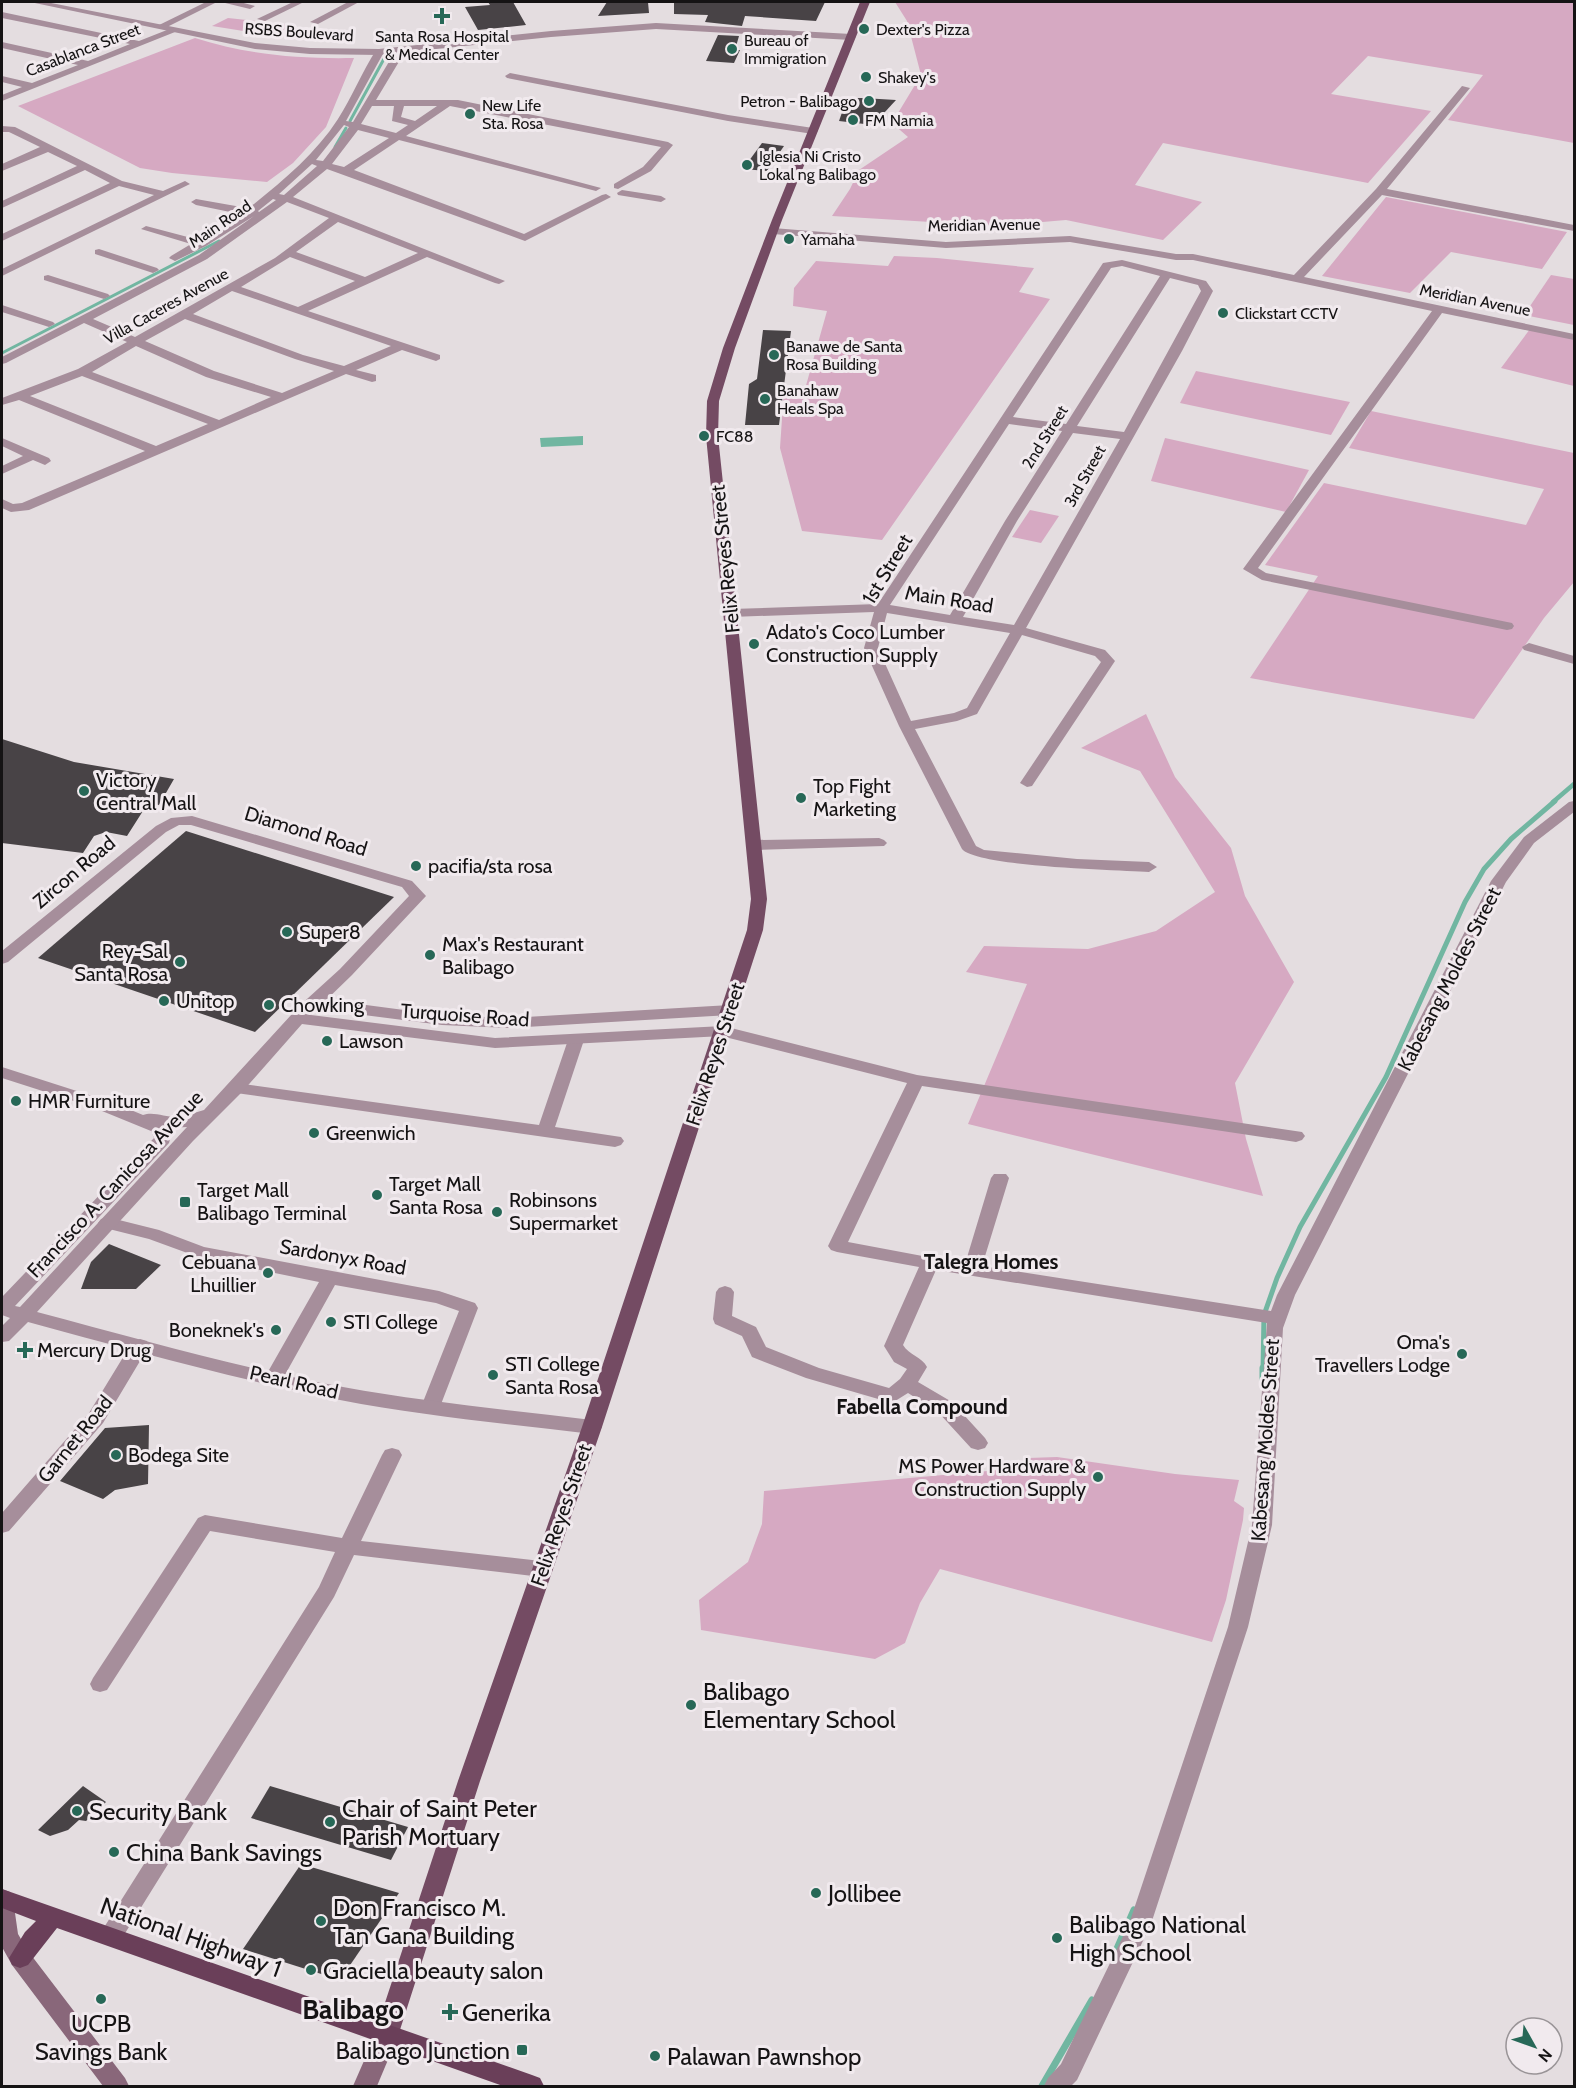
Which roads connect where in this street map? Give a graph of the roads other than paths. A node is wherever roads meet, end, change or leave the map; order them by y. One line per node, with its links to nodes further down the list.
1 (35, 2): 11 (street, RSBS Boulevard)
2 (212, 2): 11 (street)
3 (226, 2): 7 (street)
4 (299, 2): 9 (street)
5 (354, 2): 10 (street)
6 (865, 2): 13 (main road, Felix Reyes Street)
7 (250, 6)
8 (2, 15): 14 (street)
9 (262, 19)
10 (315, 22)
11 (160, 27): 12 (street, RSBS Boulevard)
12 (175, 30): 14 (street, Casablanca Street); 17 (street, RSBS Boulevard)
13 (850, 37): 16 (street, RSBS Boulevard); 31 (main road, Felix Reyes Street)
14 (141, 44): 18 (street, Casablanca Street)
15 (2, 45): 18 (street)
16 (401, 50): 17 (street, RSBS Boulevard); 24 (street, Main Road)
17 (379, 52): 27 (street, Main Road)
18 (88, 64): 21 (street, Casablanca Street)
19 (510, 76): 31 (street)
20 (2, 79): 21 (street)
21 (32, 86): 23 (street, Casablanca Street)
22 (1465, 88): 43 (street)
23 (2, 98)
24 (369, 103): 25 (street); 28 (street, Main Road)
25 (400, 103): 26 (street); 29 (street)
26 (448, 103): 29 (street); 42 (street)
27 (340, 123): 28 (street); 34 (street, Main Road)
28 (358, 124): 32 (street); 35 (street, Main Road)
29 (416, 124): 32 (street)
30 (2, 129): 33 (street)
31 (813, 131): 56 (main road, Felix Reyes Street)
32 (399, 135): 38 (street); 41 (street)
33 (47, 147): 36 (street); 37 (street)
34 (310, 162): 35 (street); 45 (street, Main Road)
35 (326, 164): 38 (street); 47 (street, Main Road)
36 (87, 166): 39 (street); 50 (street)
37 (2, 168)
38 (346, 171): 46 (street)
39 (118, 183): 44 (street); 57 (street)
40 (184, 184): 44 (street)
41 (596, 188): 42 (street); 46 (street)
42 (620, 190): 46 (street); 48 (street)
43 (1380, 191): 54 (street); 67 (street)
44 (164, 194): 64 (street)
45 (269, 196): 47 (street); 51 (street, Main Road)
46 (606, 197)
47 (286, 198): 52 (street, Main Road); 53 (street)
48 (661, 199)
49 (196, 202): 51 (street)
50 (2, 205)
51 (247, 212): 52 (street); 58 (street, Main Road)
52 (264, 215): 76 (street, Main Road)
53 (336, 218): 60 (street, Villa Caceres Avenue); 61 (street)
54 (1575, 228)
55 (146, 229): 58 (street)
56 (774, 229): 67 (street, Meridian Avenue); 101 (main road, Felix Reyes Street)
57 (2, 238)
58 (202, 244): 63 (street, Main Road)
59 (99, 252): 63 (street)
60 (288, 253): 68 (street); 70 (street, Villa Caceres Avenue)
61 (427, 253): 68 (street); 69 (street)
62 (1107, 265): 65 (street, 3rd Street); 90 (street, 1st Street)
63 (153, 270): 71 (street, Main Road)
64 (2, 273)
65 (1167, 274): 92 (street, 2nd Street); 93 (street, 3rd Street)
66 (48, 278): 71 (street)
67 (1296, 279): 73 (street, Meridian Avenue)
68 (366, 281): 74 (street)
69 (499, 281)
70 (234, 288): 74 (street); 75 (street, Villa Caceres Avenue)
71 (104, 296): 77 (street, Main Road)
72 (2, 308): 77 (street)
73 (1438, 310): 78 (street, Meridian Avenue); 103 (street)
74 (298, 311): 80 (street)
75 (183, 314): 79 (street, Villa Caceres Avenue); 84 (street)
76 (84, 319): 79 (street); 83 (street, Main Road)
77 (49, 324): 81 (street, Main Road)
78 (1575, 336)
79 (134, 342): 85 (street, Villa Caceres Avenue); 88 (street)
80 (402, 346): 82 (street); 84 (street)
81 (2, 348)
82 (436, 357)
83 (2, 361)
84 (344, 370): 86 (street); 88 (street)
85 (82, 372): 87 (street, Villa Caceres Avenue); 91 (street)
86 (372, 378)
87 (20, 396): 89 (street, Villa Caceres Avenue); 95 (street)
88 (283, 397): 91 (street)
89 (2, 402)
90 (1007, 420): 92 (street); 100 (street, 1st Street)
91 (219, 424): 95 (street)
92 (1070, 427): 93 (street); 102 (street, 2nd Street)
93 (1126, 436): 104 (street, 3rd Street)
94 (2, 442): 96 (street)
95 (156, 451): 99 (street)
96 (32, 457): 97 (street); 98 (street)
97 (45, 461)
98 (2, 471)
99 (2, 503)
100 (882, 608): 101 (street, Main Road); 102 (street, Main Road); 107 (street, 1st Street)
101 (731, 613): 112 (main road, Felix Reyes Street)
102 (954, 620): 104 (street, Main Road)
103 (1507, 626)
104 (1018, 630): 107 (street, 3rd Street); 108 (street, Main Road)
105 (1529, 647): 106 (street)
106 (1575, 660)
107 (906, 726): 113 (street, 1st Street)
108 (1027, 783)
109 (1575, 805): 136 (street, Kabesang Moldes Street)
110 (176, 821): 114 (street, Zircon Road); 115 (street, Diamond Road)
111 (879, 843): 112 (street)
112 (755, 845): 116 (main road, Felix Reyes Street)
113 (1149, 867)
114 (2, 959)
115 (313, 1003): 116 (street, Turquoise Road); 117 (street)
116 (730, 1010): 118 (main road, Felix Reyes Street)
117 (298, 1018): 119 (street, Turquoise Road); 122 (street)
118 (723, 1031): 119 (street, Turquoise Road); 121 (street, Turquoise Road); 142 (main road, Felix Reyes Street)
119 (574, 1046): 125 (street)
120 (2, 1072): 123 (street)
121 (917, 1080): 126 (street, Turquoise Road); 130 (street)
122 (236, 1088): 124 (street, Francisco A. Canicosa Avenue); 125 (street)
123 (108, 1107): 124 (street); 134 (street, Francisco A. Canicosa Avenue)
124 (215, 1110): 129 (street, Francisco A. Canicosa Avenue)
125 (545, 1131): 127 (street)
126 (1296, 1136)
127 (615, 1141)
128 (1000, 1178): 131 (street)
129 (107, 1223): 132 (street, Sardonyx Road); 135 (street, Francisco A. Canicosa Avenue)
130 (930, 1263): 131 (street); 140 (street)
131 (972, 1271): 136 (street)
132 (330, 1278): 139 (street); 141 (street, Sardonyx Road)
133 (725, 1292): 140 (street)
134 (2, 1308): 135 (street, Pearl Road)
135 (24, 1315): 137 (street, Francisco A. Canicosa Avenue); 138 (street, Pearl Road)
136 (1269, 1317): 157 (street, Kabesang Moldes Street)
137 (2, 1336)
138 (140, 1346): 139 (street, Pearl Road); 145 (street, Garnet Road)
139 (274, 1377): 141 (street, Pearl Road)
140 (907, 1384): 143 (street)
141 (431, 1407): 142 (street, Pearl Road)
142 (592, 1427): 147 (main road, Felix Reyes Street)
143 (978, 1443)
144 (392, 1455): 146 (street)
145 (2, 1526)
146 (349, 1547): 147 (street); 148 (street); 151 (street)
147 (542, 1569): 153 (main road, Felix Reyes Street)
148 (100, 1684)
149 (2, 1899): 150 (highway, National Highway 1); 152 (main road)
150 (53, 1917): 151 (highway, National Highway 1); 152 (highway)
151 (111, 1936): 153 (highway, National Highway 1)
152 (21, 1958): 154 (main road)
153 (386, 2036): 155 (main road, Felix Reyes Street); 156 (highway, National Highway 1)
154 (117, 2086)
155 (365, 2086)
156 (532, 2086)
157 (1056, 2086)

